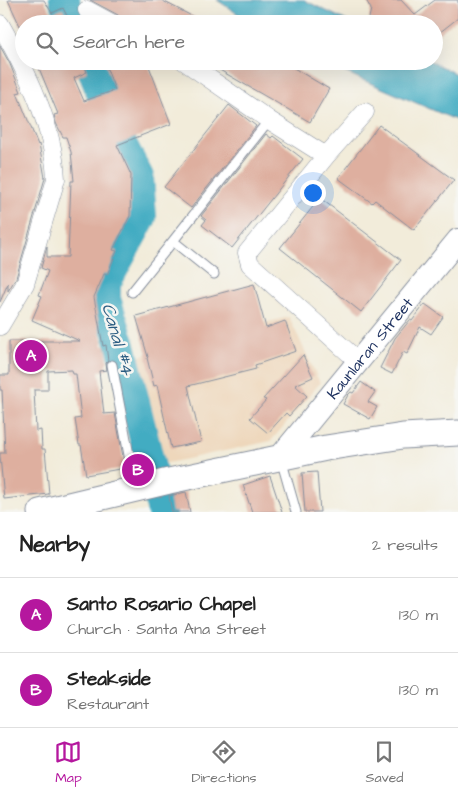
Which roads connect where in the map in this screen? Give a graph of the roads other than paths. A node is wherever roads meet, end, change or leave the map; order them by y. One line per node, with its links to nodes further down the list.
1 (87, 10): 2 (street)
2 (96, 15)
3 (0, 24): 4 (street)
4 (15, 51)
5 (25, 70): 14 (street)
6 (197, 70): 8 (street)
7 (365, 112): 9 (street)
8 (269, 120): 9 (street); 11 (lane)
9 (326, 156): 15 (street)
10 (458, 240): 15 (street, Kaunlaran Street)
11 (173, 242): 12 (lane); 13 (lane)
12 (214, 274)
13 (132, 292)
14 (0, 326)
15 (359, 362): 18 (street, Kaunlaran Street)
16 (112, 365): 19 (lane)
17 (458, 433): 18 (main road)
18 (280, 457): 19 (main road); 21 (lane)
19 (151, 486): 20 (main road)
20 (40, 512)
21 (296, 512)

